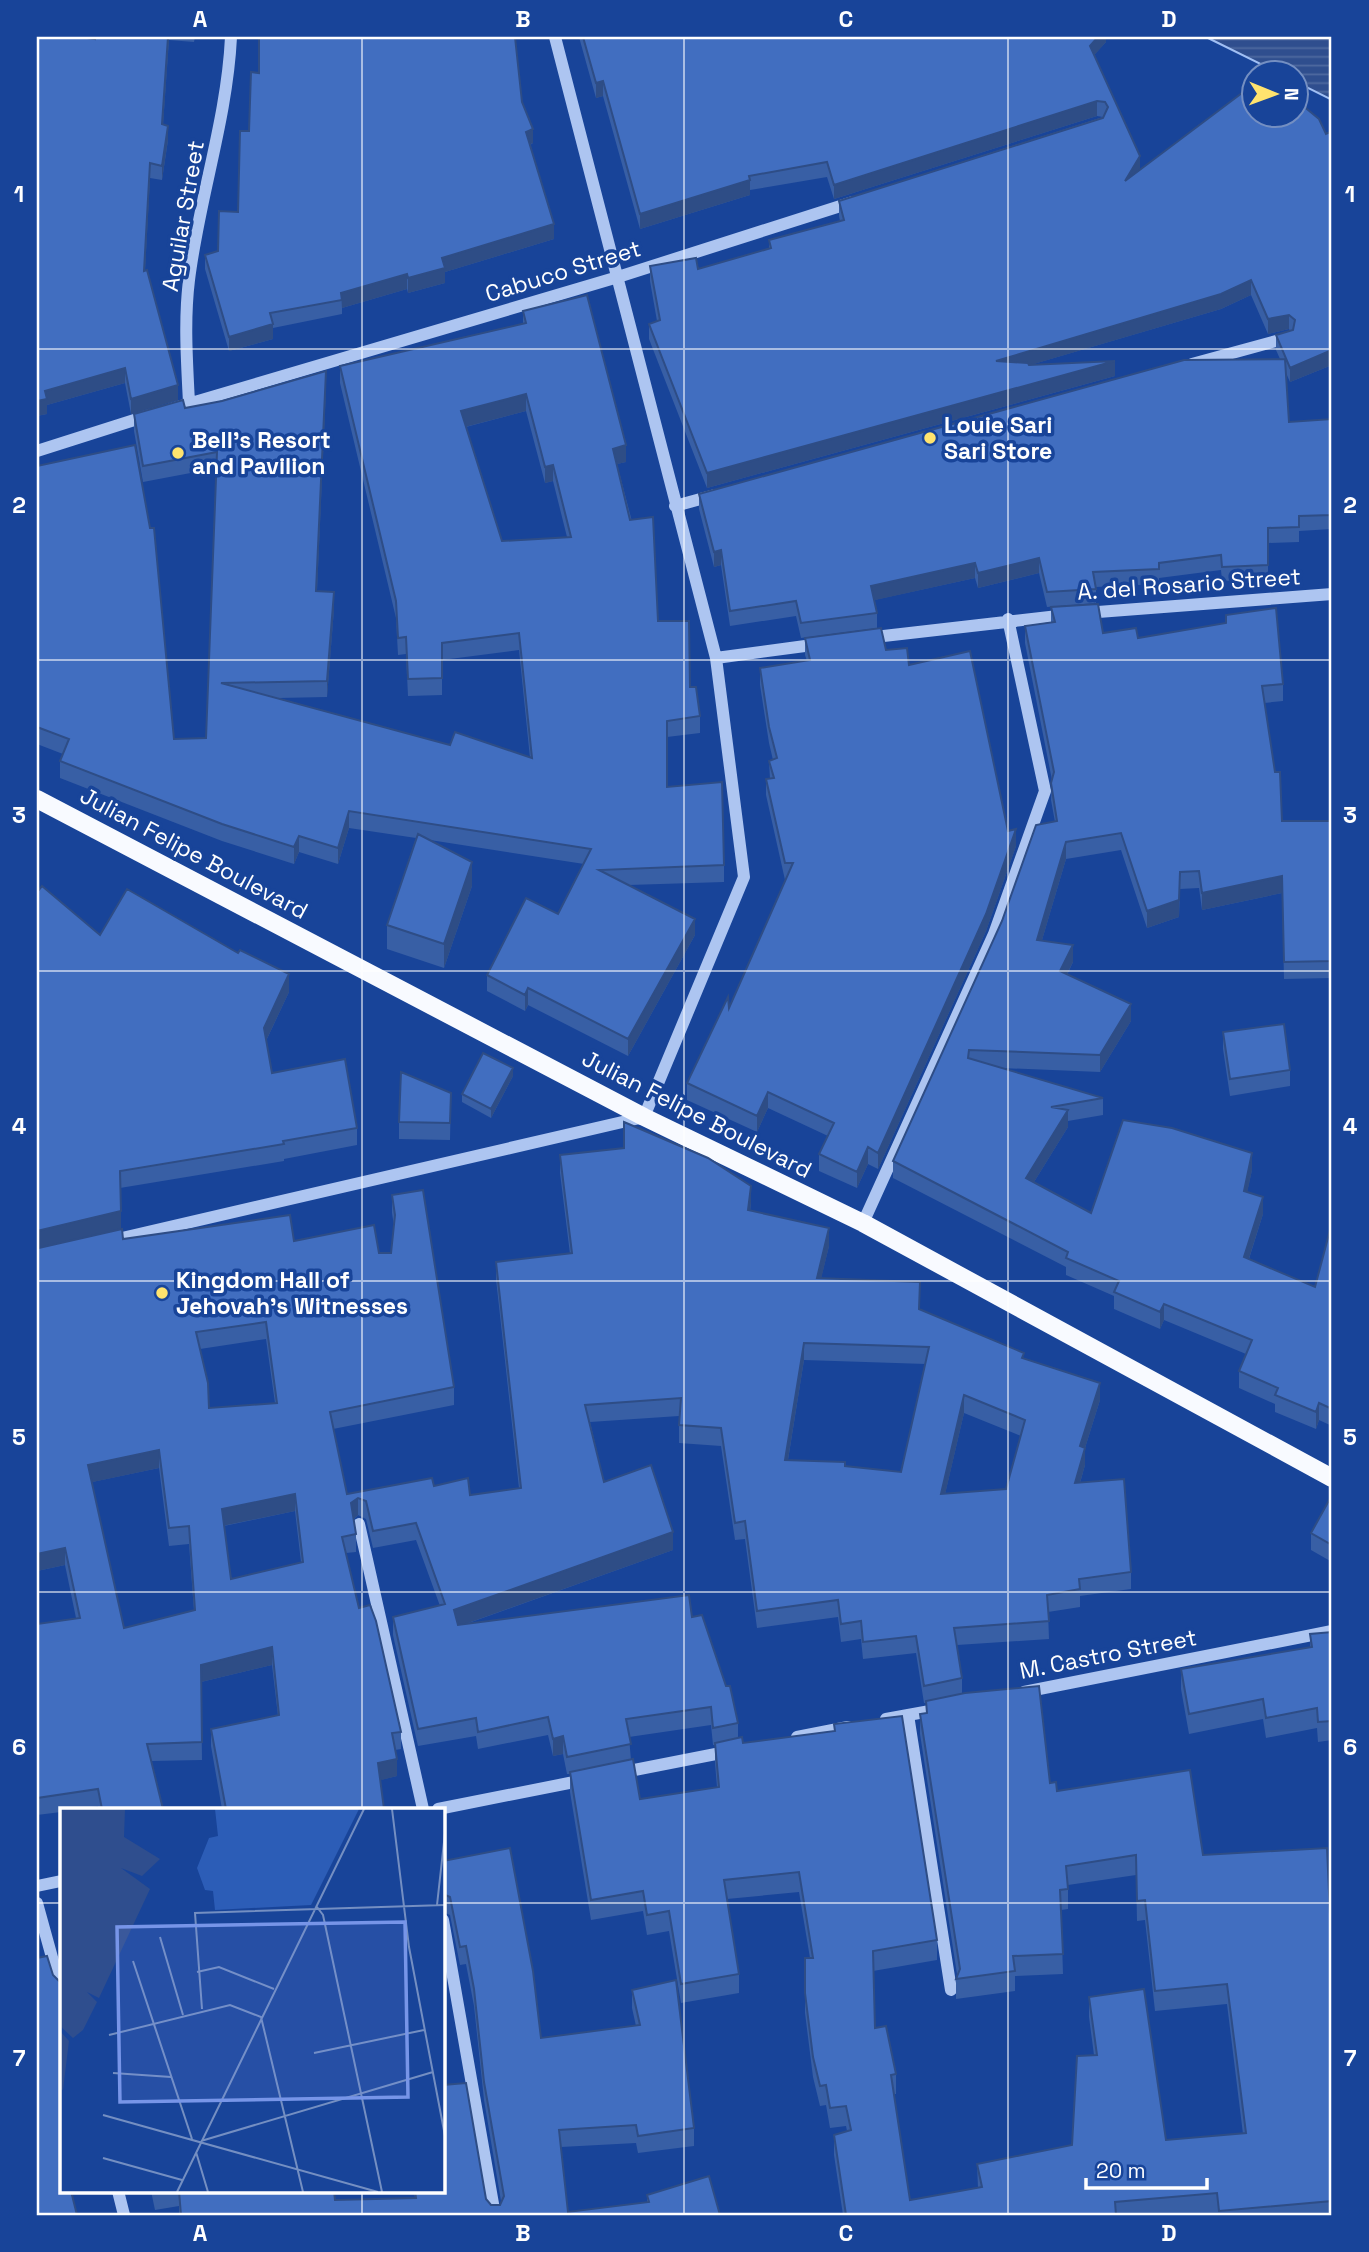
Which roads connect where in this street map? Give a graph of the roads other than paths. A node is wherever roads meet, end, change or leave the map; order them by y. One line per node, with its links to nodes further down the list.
1 (232, 37): 7 (street, Aguilar Street)
2 (555, 37): 4 (street)
3 (865, 199): 4 (street, Cabuco Street)
4 (618, 277): 7 (street, Cabuco Street); 10 (street)
5 (1287, 338): 6 (street)
6 (1181, 367)
7 (189, 403): 8 (street, Cabuco Street)
8 (37, 451)
9 (728, 492): 10 (street)
10 (675, 506): 13 (street)
11 (1332, 594): 12 (street, A. del Rosario Street)
12 (1009, 619): 13 (street, A. del Rosario Street); 16 (street)
13 (716, 658): 15 (street)
14 (37, 799): 15 (main road, Julian Felipe Boulevard)
15 (645, 1116): 16 (main road, Julian Felipe Boulevard); 17 (street)
16 (863, 1223): 18 (main road, Julian Felipe Boulevard)
17 (91, 1245)
18 (1332, 1478)
19 (359, 1524): 26 (street)
20 (1332, 1631): 21 (street, M. Castro Street)
21 (1004, 1696)
22 (949, 1707): 23 (street)
23 (908, 1715): 24 (street); 33 (street)
24 (787, 1739)
25 (747, 1747): 27 (street)
26 (423, 1808)
27 (443, 1808)
28 (60, 1881): 29 (street)
29 (37, 1886)
30 (37, 1903): 32 (street)
31 (444, 1926): 36 (street)
32 (60, 1986)
33 (951, 1990)
34 (118, 2192): 35 (street)
35 (124, 2215)
36 (495, 2215)

